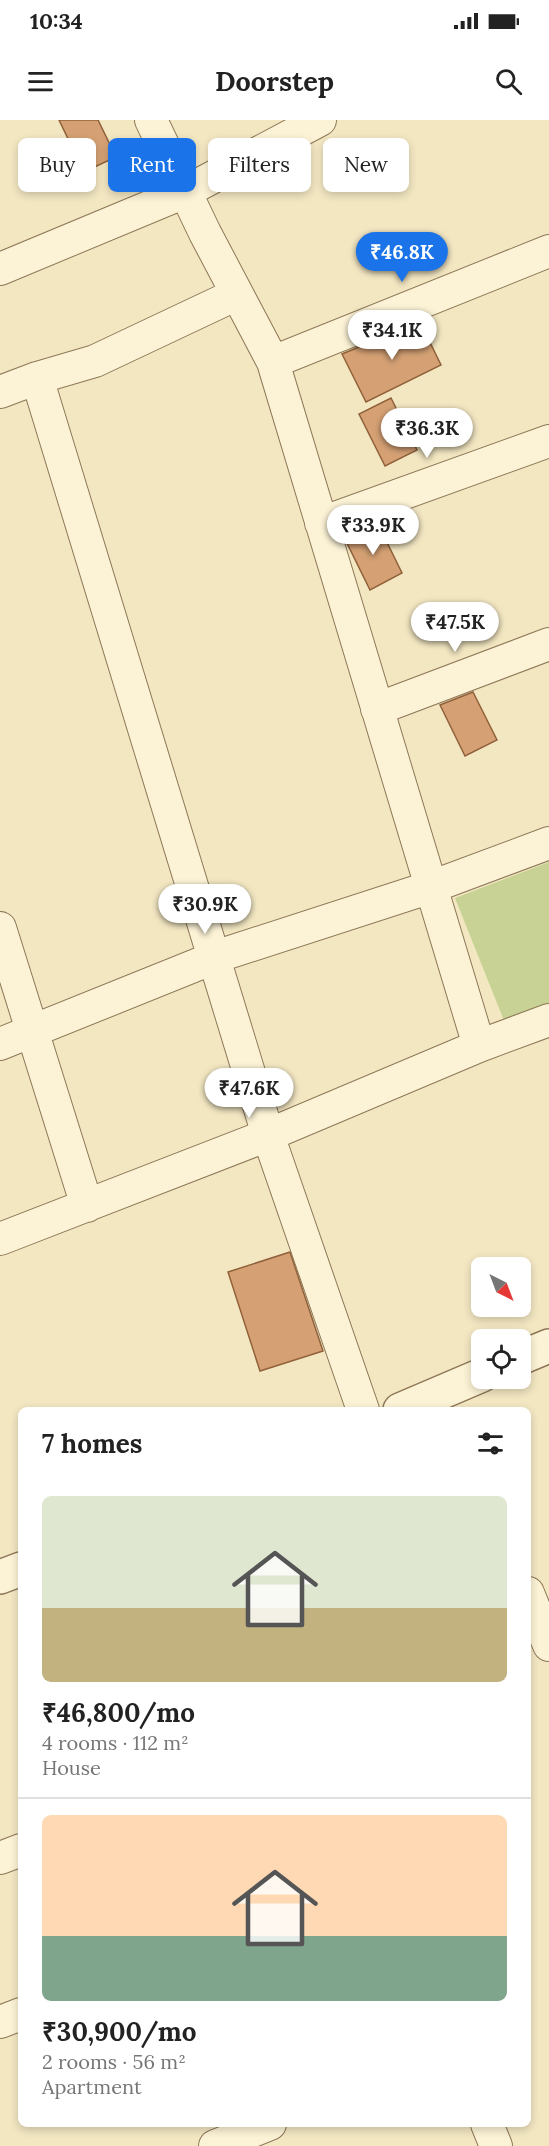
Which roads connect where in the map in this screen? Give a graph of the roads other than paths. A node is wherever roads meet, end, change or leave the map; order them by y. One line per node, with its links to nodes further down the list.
1 (151, 120): 3 (street)
2 (320, 120): 4 (street)
3 (160, 138)
4 (196, 186)
5 (185, 192): 7 (street); 8 (street)
6 (549, 251): 9 (street)
7 (0, 269)
8 (237, 294): 9 (street); 10 (street)
9 (273, 362): 13 (street)
10 (37, 378): 11 (street); 19 (street)
11 (0, 392)
12 (549, 441): 13 (street)
13 (321, 524): 15 (street)
14 (549, 644): 15 (street)
15 (377, 709): 17 (street)
16 (549, 843): 17 (street)
17 (431, 887): 19 (street); 23 (street)
18 (0, 928): 21 (street)
19 (214, 958): 21 (street); 24 (street)
20 (549, 1020): 23 (street)
21 (32, 1033): 22 (street); 25 (street)
22 (0, 1044)
23 (479, 1046): 24 (street)
24 (267, 1135): 25 (street); 31 (street)
25 (87, 1206): 26 (street)
26 (0, 1239)
27 (549, 1346): 28 (street)
28 (531, 1353)
29 (471, 1384): 30 (street)
30 (450, 1400): 32 (street)
31 (362, 1407)
32 (415, 1407)
33 (18, 1570): 34 (street)
34 (0, 1577)
35 (531, 1601): 36 (street)
36 (549, 1646): 37 (street)
37 (531, 1653)
38 (18, 1851): 39 (street)
39 (0, 1858)
40 (18, 2015): 41 (street)
41 (0, 2022)
42 (262, 2127): 44 (street)
43 (487, 2127): 45 (street)
44 (215, 2146)
45 (496, 2146)

